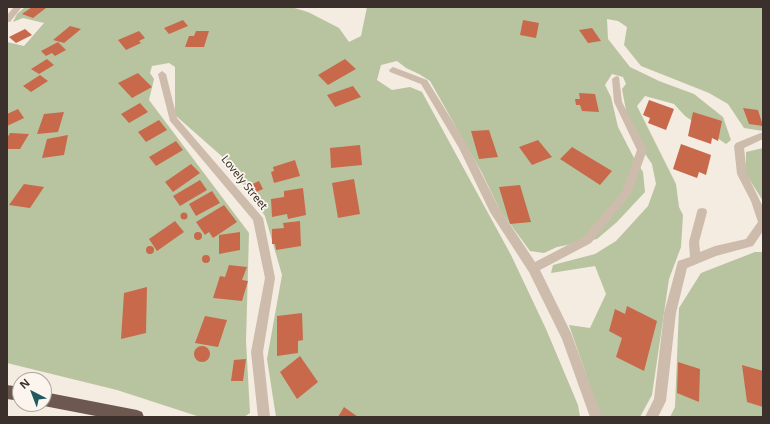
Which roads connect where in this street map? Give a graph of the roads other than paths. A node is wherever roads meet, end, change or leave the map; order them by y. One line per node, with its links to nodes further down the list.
1 (18, 7): 2 (street)
2 (7, 20)
3 (393, 70): 10 (street)
4 (162, 74): 13 (street, Lovely Street)
5 (616, 80): 10 (street)
6 (763, 135): 8 (street)
7 (702, 212): 9 (street)
8 (763, 223): 9 (street)
9 (695, 259): 15 (street)
10 (533, 268): 14 (street)
11 (52, 401): 12 (highway)
12 (137, 417)
13 (264, 417)
14 (596, 417)
15 (651, 417)

